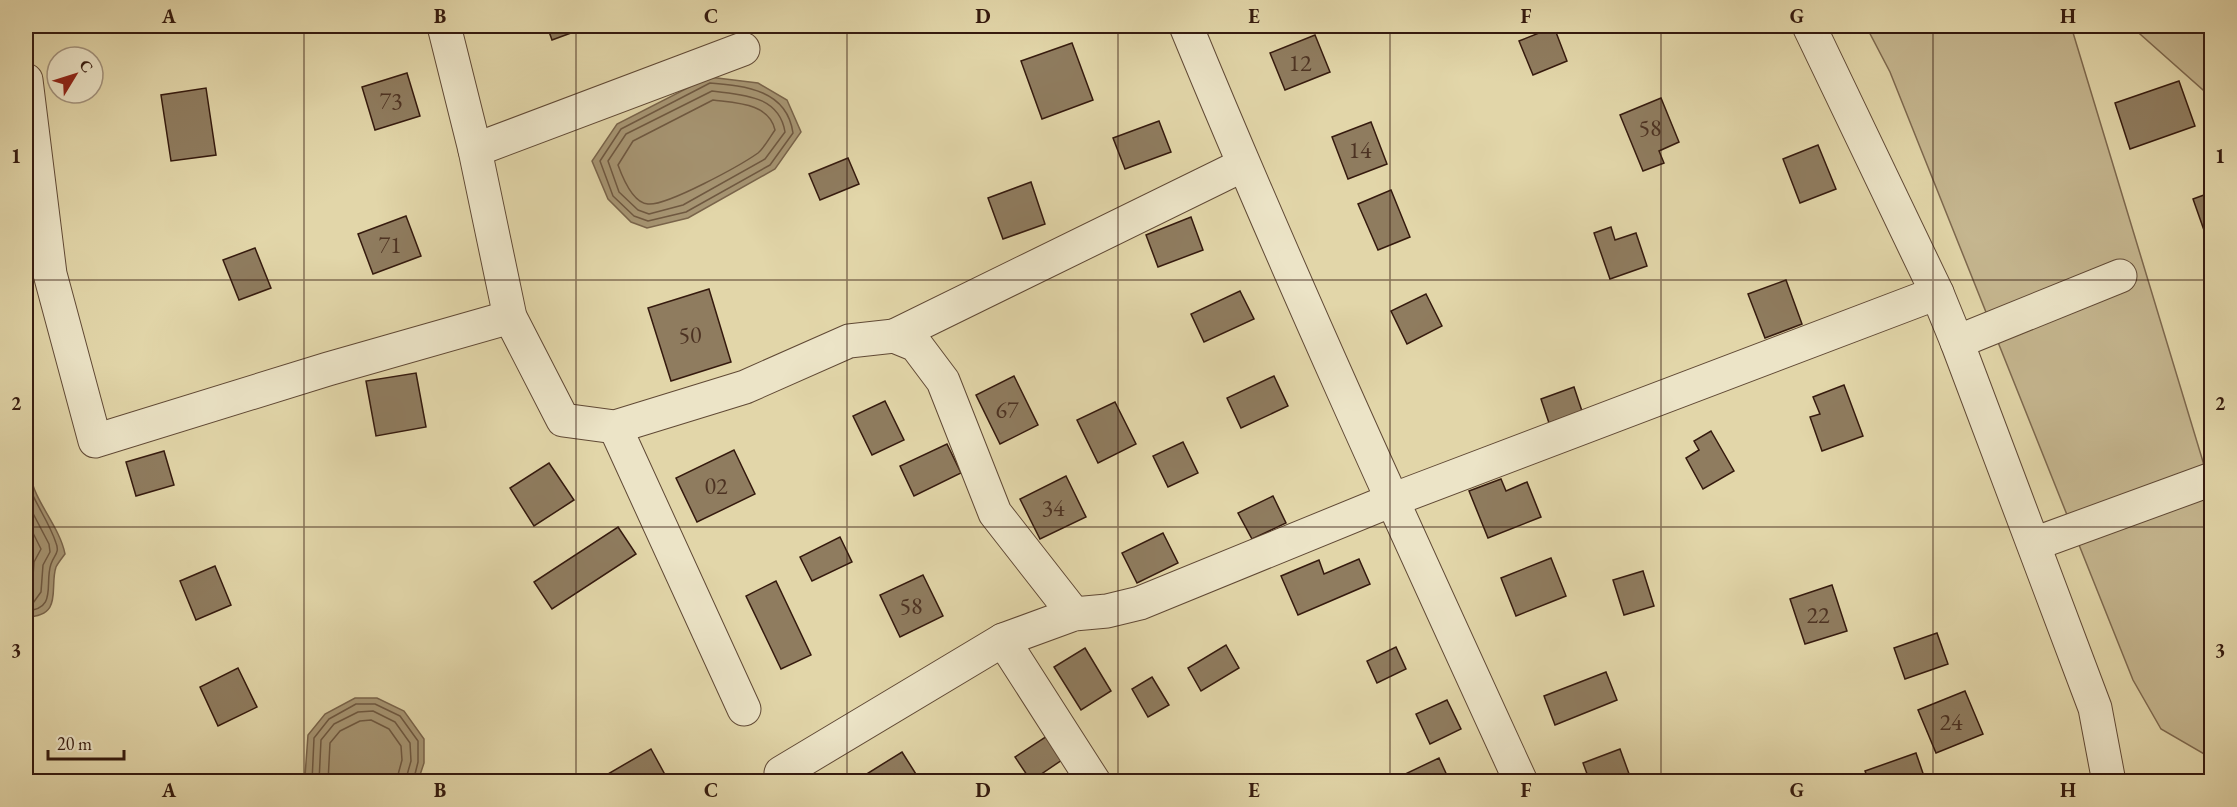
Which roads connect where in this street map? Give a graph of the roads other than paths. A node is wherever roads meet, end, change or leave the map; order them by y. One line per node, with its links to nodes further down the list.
1 (444, 26): 6 (street)
2 (1186, 26): 7 (street)
3 (1809, 26): 9 (street)
4 (743, 49): 6 (street)
5 (26, 80): 10 (street)
6 (475, 150): 10 (street)
7 (1243, 165): 11 (street); 15 (street)
8 (2120, 276): 12 (street)
9 (1937, 293): 12 (street); 15 (street)
10 (510, 316): 13 (street)
11 (894, 336): 13 (street); 17 (street)
12 (1957, 342): 16 (street)
13 (615, 427): 19 (street)
14 (2211, 479): 16 (street)
15 (1392, 500): 17 (street); 23 (street)
16 (2034, 544): 20 (street)
17 (1074, 614): 18 (street)
18 (1003, 640): 21 (street); 22 (street)
19 (744, 709)
20 (2099, 778)
21 (786, 782)
22 (1094, 782)
23 (1521, 782)

